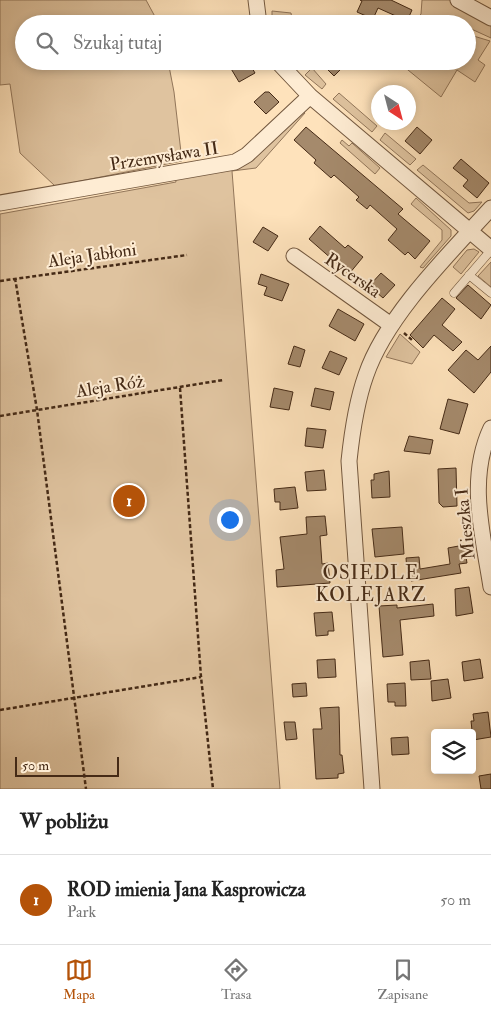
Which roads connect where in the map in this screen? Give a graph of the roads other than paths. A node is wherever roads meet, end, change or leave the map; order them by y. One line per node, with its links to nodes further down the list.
1 (256, 0): 3 (street)
2 (458, 0): 4 (street)
3 (258, 15)
4 (491, 18)
5 (285, 70): 6 (street)
6 (310, 96): 7 (street, Przemysława II); 9 (street)
7 (0, 203)
8 (491, 208): 9 (street)
9 (469, 230): 10 (street); 15 (street)
10 (491, 249): 12 (lane)
11 (294, 256): 15 (street, Rycerska)
12 (469, 275): 13 (lane); 14 (lane)
13 (454, 293)
14 (491, 293)
15 (395, 327): 18 (street)
16 (491, 428): 17 (street, Mieszka I)
17 (491, 587)
18 (372, 789)

